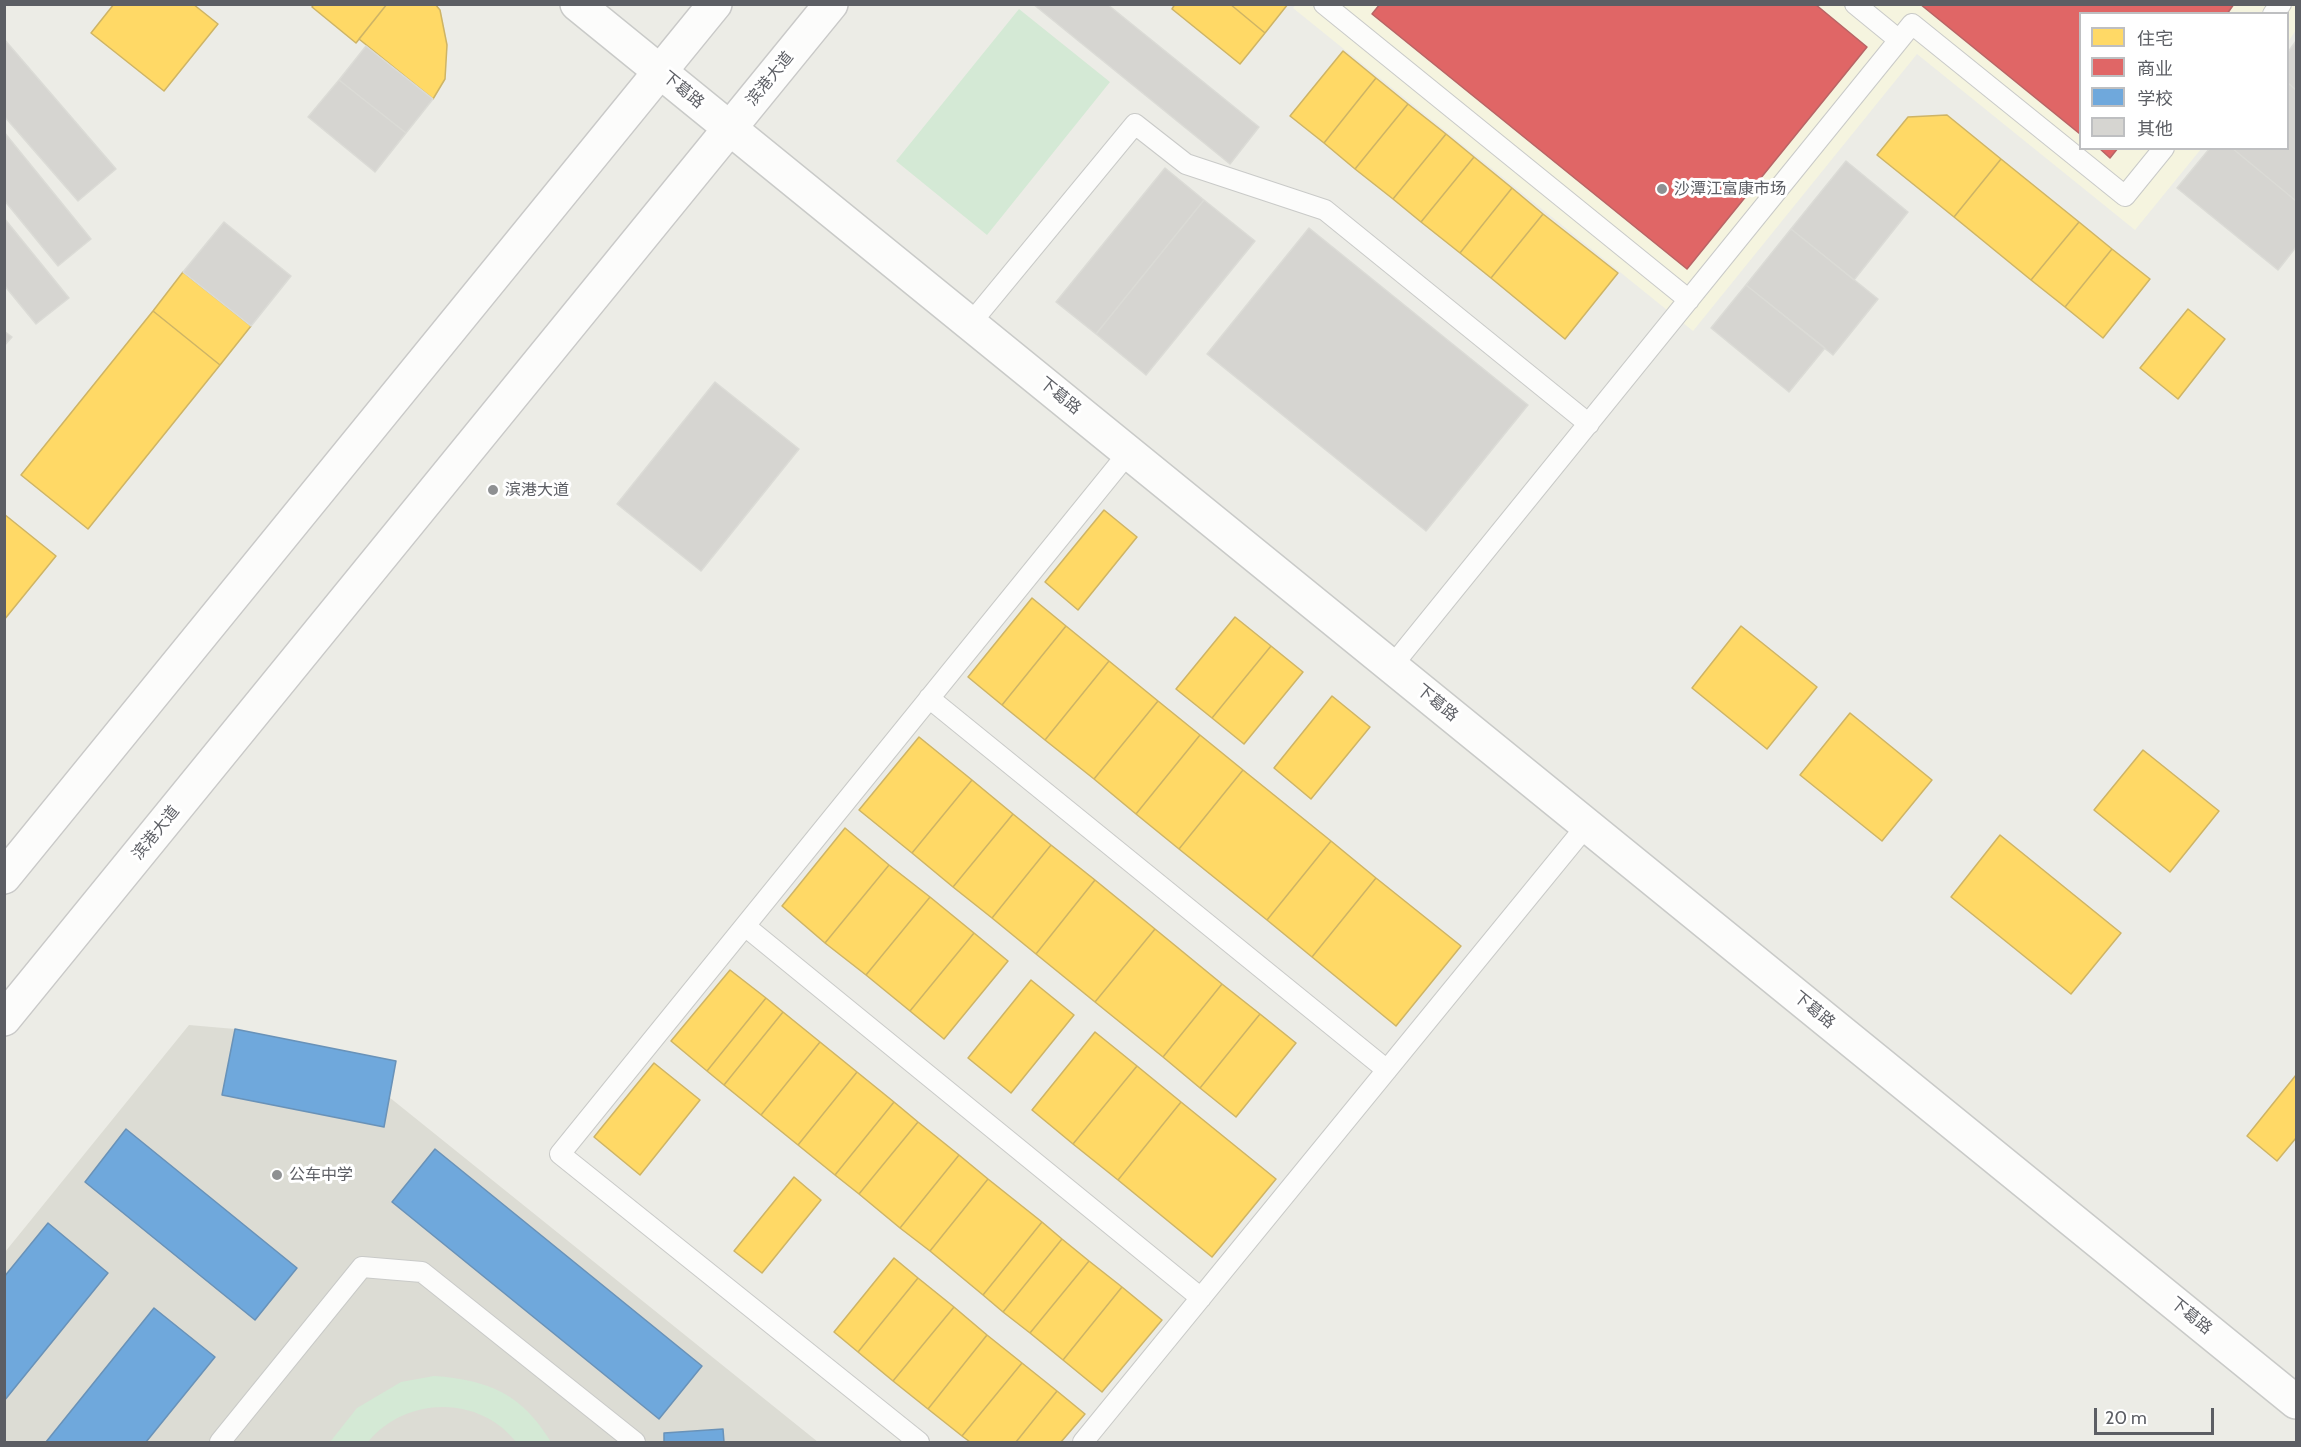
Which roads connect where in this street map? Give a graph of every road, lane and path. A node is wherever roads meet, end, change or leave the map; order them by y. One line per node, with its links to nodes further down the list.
1 (577, 4): 7 (main road, 下葛路)
2 (715, 4): 7 (main road)
3 (831, 4): 8 (main road, 滨港大道)
4 (1324, 4): 10 (lane)
5 (1855, 4): 6 (lane)
6 (1899, 40): 9 (lane); 10 (lane)
7 (660, 72): 8 (main road, 下葛路); 17 (main road)
8 (730, 128): 11 (main road, 下葛路); 19 (main road, 滨港大道)
9 (2162, 150)
10 (1689, 300): 12 (lane)
11 (970, 324): 12 (lane); 13 (main road, 下葛路)
12 (1589, 424): 14 (lane)
13 (1128, 452): 14 (main road, 下葛路); 15 (lane)
14 (1392, 666): 16 (main road, 下葛路)
15 (929, 699): 18 (lane); 20 (lane)
16 (1587, 825): 20 (lane); 22 (main road, 下葛路)
17 (4, 877)
18 (745, 926): 21 (lane); 25 (lane)
19 (4, 1019)
20 (1387, 1070): 21 (lane)
21 (1201, 1298): 26 (lane)
22 (2296, 1402)
23 (220, 1443): 24 (lane)
24 (635, 1443)
25 (919, 1443)
26 (1083, 1443)

